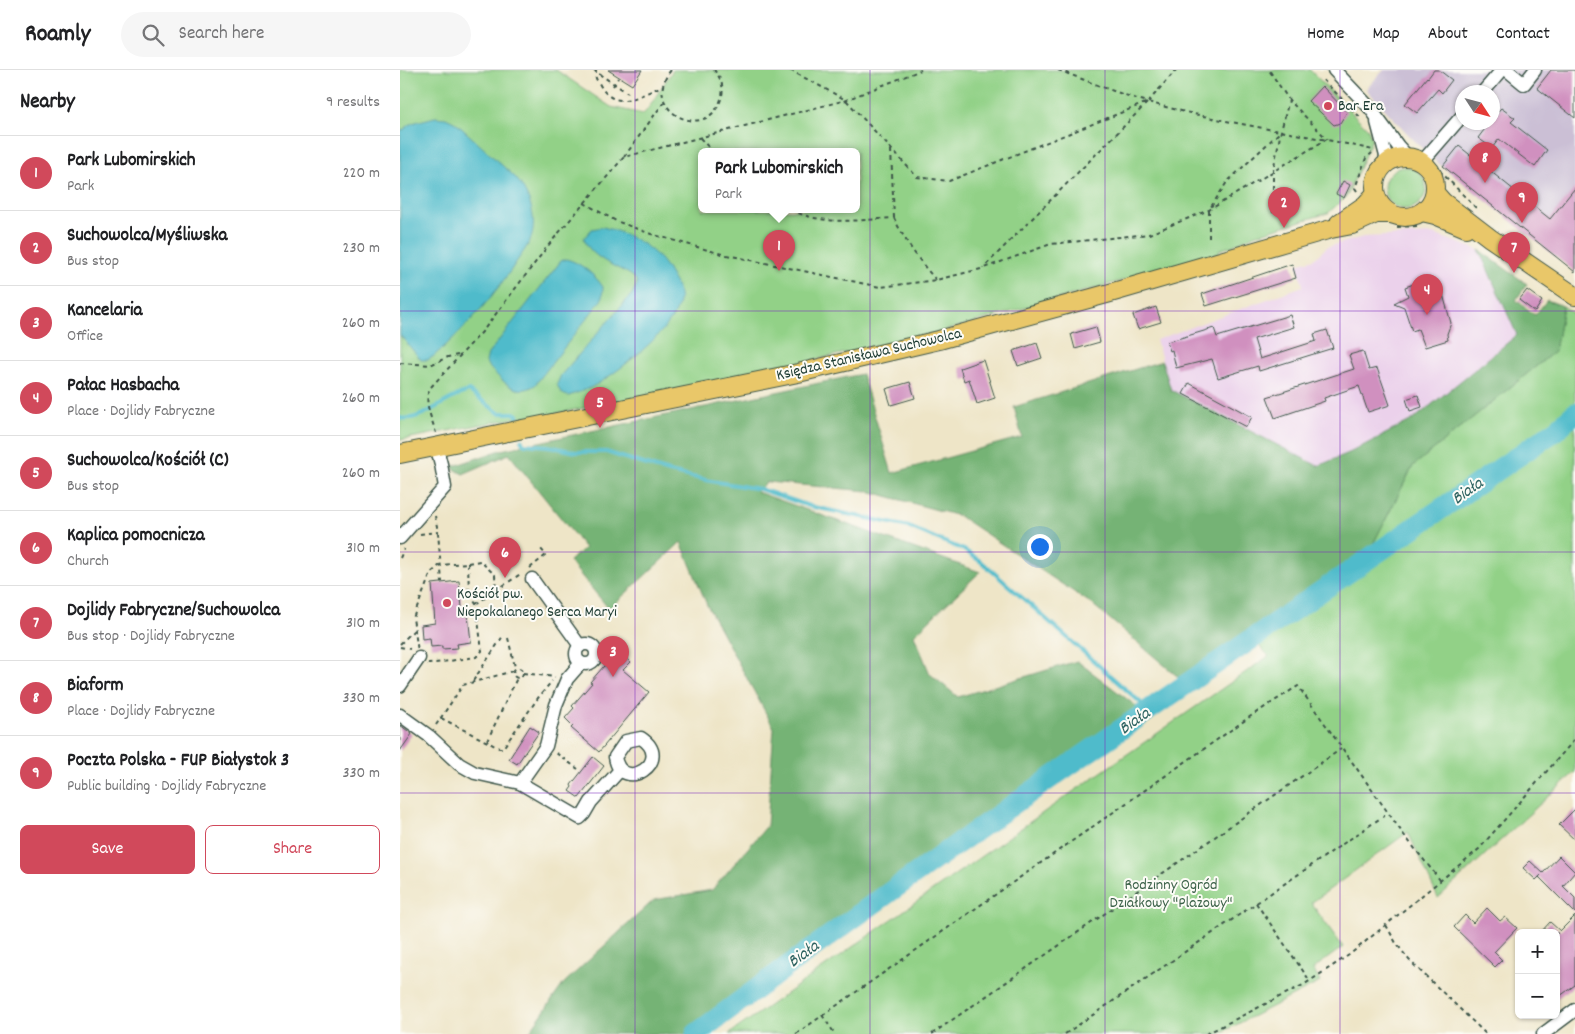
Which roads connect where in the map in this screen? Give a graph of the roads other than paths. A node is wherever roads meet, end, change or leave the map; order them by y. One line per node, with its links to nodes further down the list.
1 (1334, 70): 6 (street)
2 (1502, 70): 5 (street)
3 (1507, 70): 4 (street)
4 (1535, 70)
5 (1489, 85)
6 (1369, 118): 8 (street); 9 (street)
7 (1455, 123): 8 (street)
8 (1419, 159): 9 (highway); 10 (highway)
9 (1384, 165): 11 (highway)
10 (1435, 192): 12 (highway); 15 (highway)
11 (1375, 194): 13 (highway); 14 (highway, Księdza Stanisława Suchowolca)
12 (1422, 212): 13 (highway); 15 (highway)
13 (1390, 214): 14 (highway, Księdza Stanisława Suchowolca)
14 (1331, 229): 17 (highway, Księdza Stanisława Suchowolca)
15 (1490, 238): 16 (highway)
16 (1575, 296)
17 (436, 440): 18 (highway, Księdza Stanisława Suchowolca); 19 (street)
18 (400, 454)
19 (400, 538)
20 (532, 579): 25 (street)
21 (418, 654): 22 (street)
22 (400, 686)
23 (400, 714): 25 (street)
24 (620, 770): 25 (street)
25 (520, 783)
26 (1575, 1010): 27 (street)
27 (1543, 1034)

